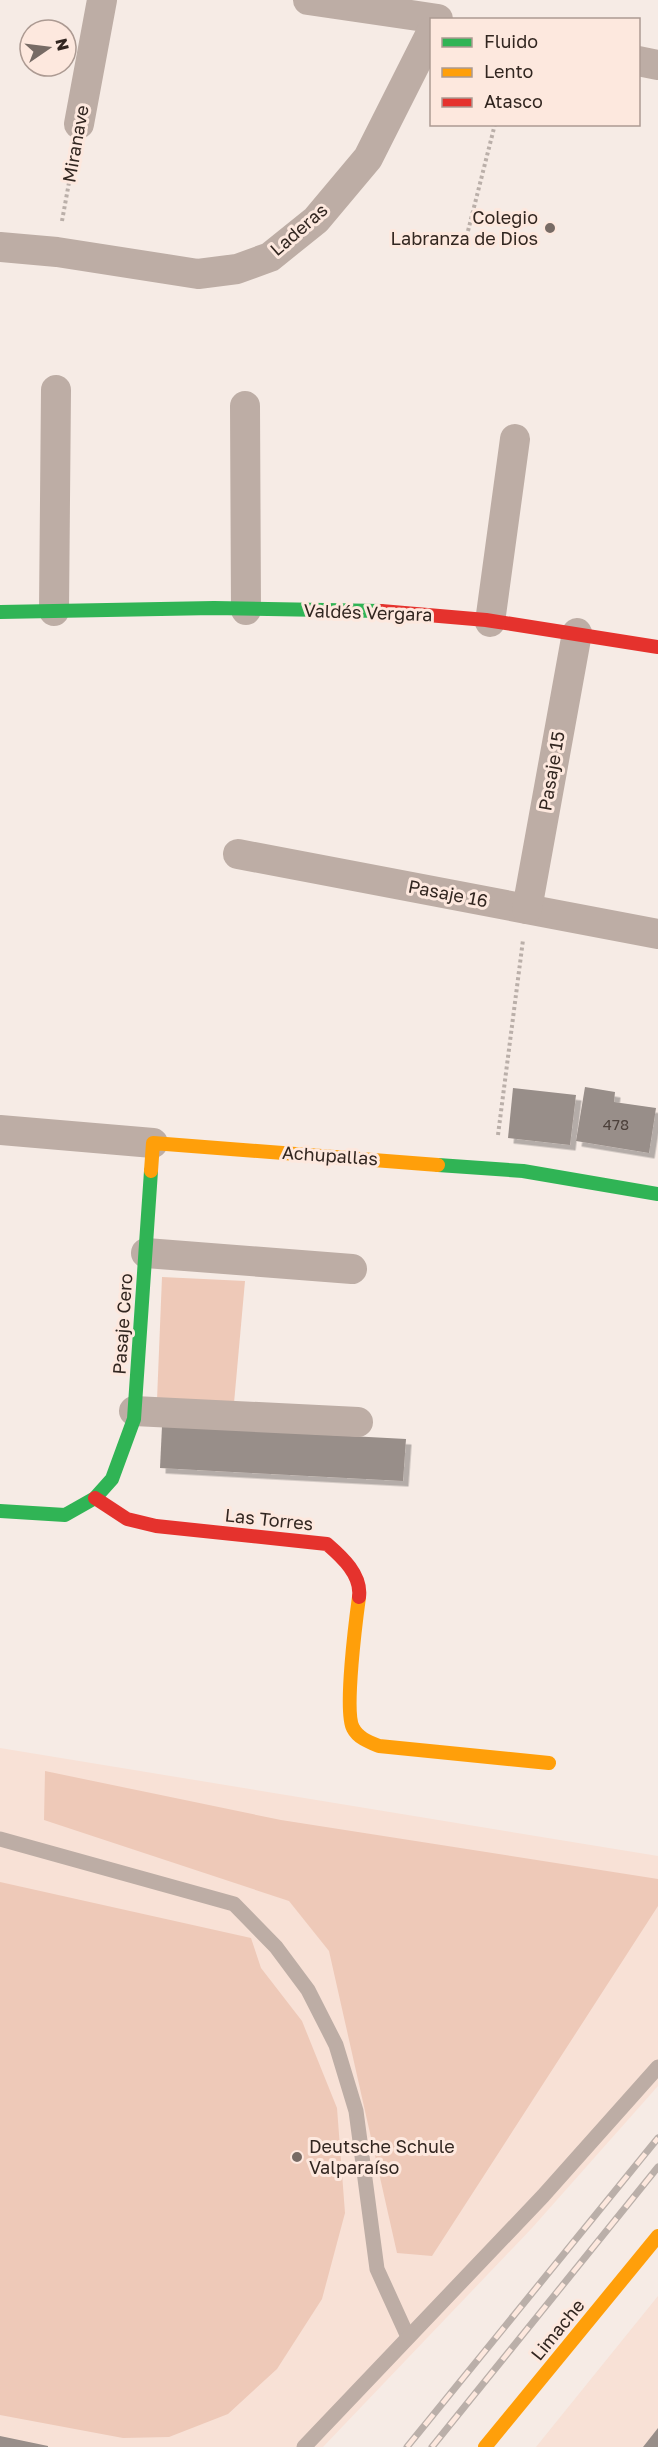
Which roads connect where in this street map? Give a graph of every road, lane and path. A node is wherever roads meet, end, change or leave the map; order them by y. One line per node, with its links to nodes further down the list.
1 (102, 0): 9 (street, Miranave)
2 (308, 0): 4 (street)
3 (446, 0): 5 (street)
4 (431, 18)
5 (438, 18)
6 (430, 36): 13 (street, Laderas)
7 (640, 61): 8 (street)
8 (658, 65)
9 (79, 124): 13 (path, Miranave)
10 (494, 126): 11 (path)
11 (468, 231)
12 (0, 247): 13 (street, Laderas)
13 (57, 252)
14 (56, 390): 18 (street)
15 (245, 406): 17 (street)
16 (515, 439): 20 (street)
17 (246, 610): 18 (street, Valdés Vergara); 20 (street, Valdés Vergara)
18 (54, 611): 19 (street, Valdés Vergara)
19 (0, 612)
20 (490, 622): 21 (street, Valdés Vergara)
21 (577, 633): 22 (street, Valdés Vergara); 24 (street, Pasaje 15)
22 (658, 647)
23 (238, 854): 24 (street, Pasaje 16)
24 (527, 909): 25 (street, Pasaje 16); 28 (path)
25 (658, 934)
26 (0, 1130): 27 (street, Achupallas)
27 (153, 1143): 28 (street, Achupallas); 30 (street, Pasaje Cero)
28 (494, 1169): 29 (street, Achupallas)
29 (658, 1194)
30 (146, 1253): 31 (street); 32 (street, Pasaje Cero)
31 (352, 1269)
32 (134, 1412): 33 (street); 34 (street, Pasaje Cero)
33 (358, 1422)
34 (96, 1498): 35 (street); 36 (street, Las Torres)
35 (0, 1511)
36 (549, 1762)
37 (0, 1839): 40 (lane)
38 (658, 2067): 40 (lane)
39 (658, 2236): 42 (street, Limache)
40 (408, 2337): 41 (lane)
41 (304, 2447)
42 (485, 2447)

